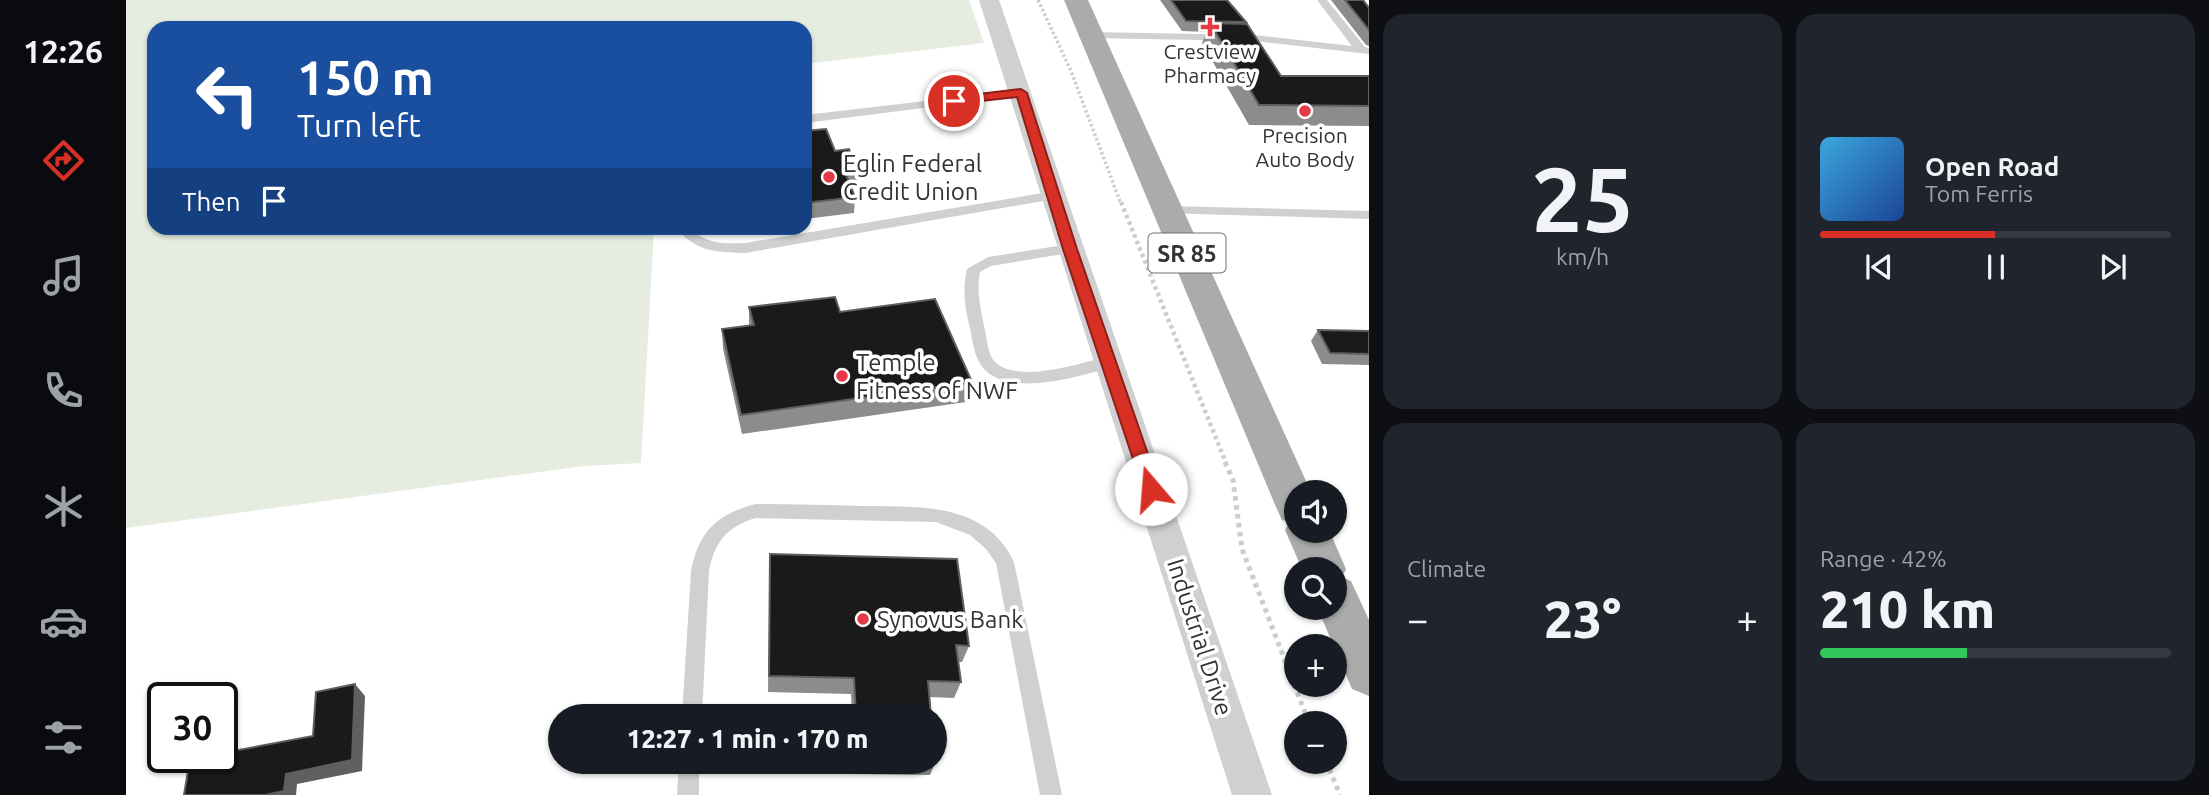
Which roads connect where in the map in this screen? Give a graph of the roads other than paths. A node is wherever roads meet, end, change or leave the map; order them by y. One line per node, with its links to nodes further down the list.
1 (989, 0): 6 (street, Industrial Drive)
2 (1076, 0): 4 (main road, SR 85)
3 (1322, 0): 5 (lane)
4 (1091, 34): 5 (lane); 9 (main road, SR 85)
5 (1365, 51)
6 (1021, 93): 7 (lane); 8 (street, Industrial Drive)
7 (812, 118)
8 (1055, 195): 11 (lane); 12 (street, Industrial Drive)
9 (1168, 209): 10 (lane); 14 (main road, SR 85)
10 (1369, 215)
11 (690, 235)
12 (1070, 249): 13 (street, Industrial Drive); 13 (lane)
13 (1109, 362): 21 (street, Industrial Drive)
14 (1285, 480)
15 (1346, 620): 16 (main road)
16 (1369, 673)
17 (693, 704): 20 (lane)
18 (689, 774): 19 (lane)
19 (688, 795)
20 (1051, 795)
21 (1252, 795)

